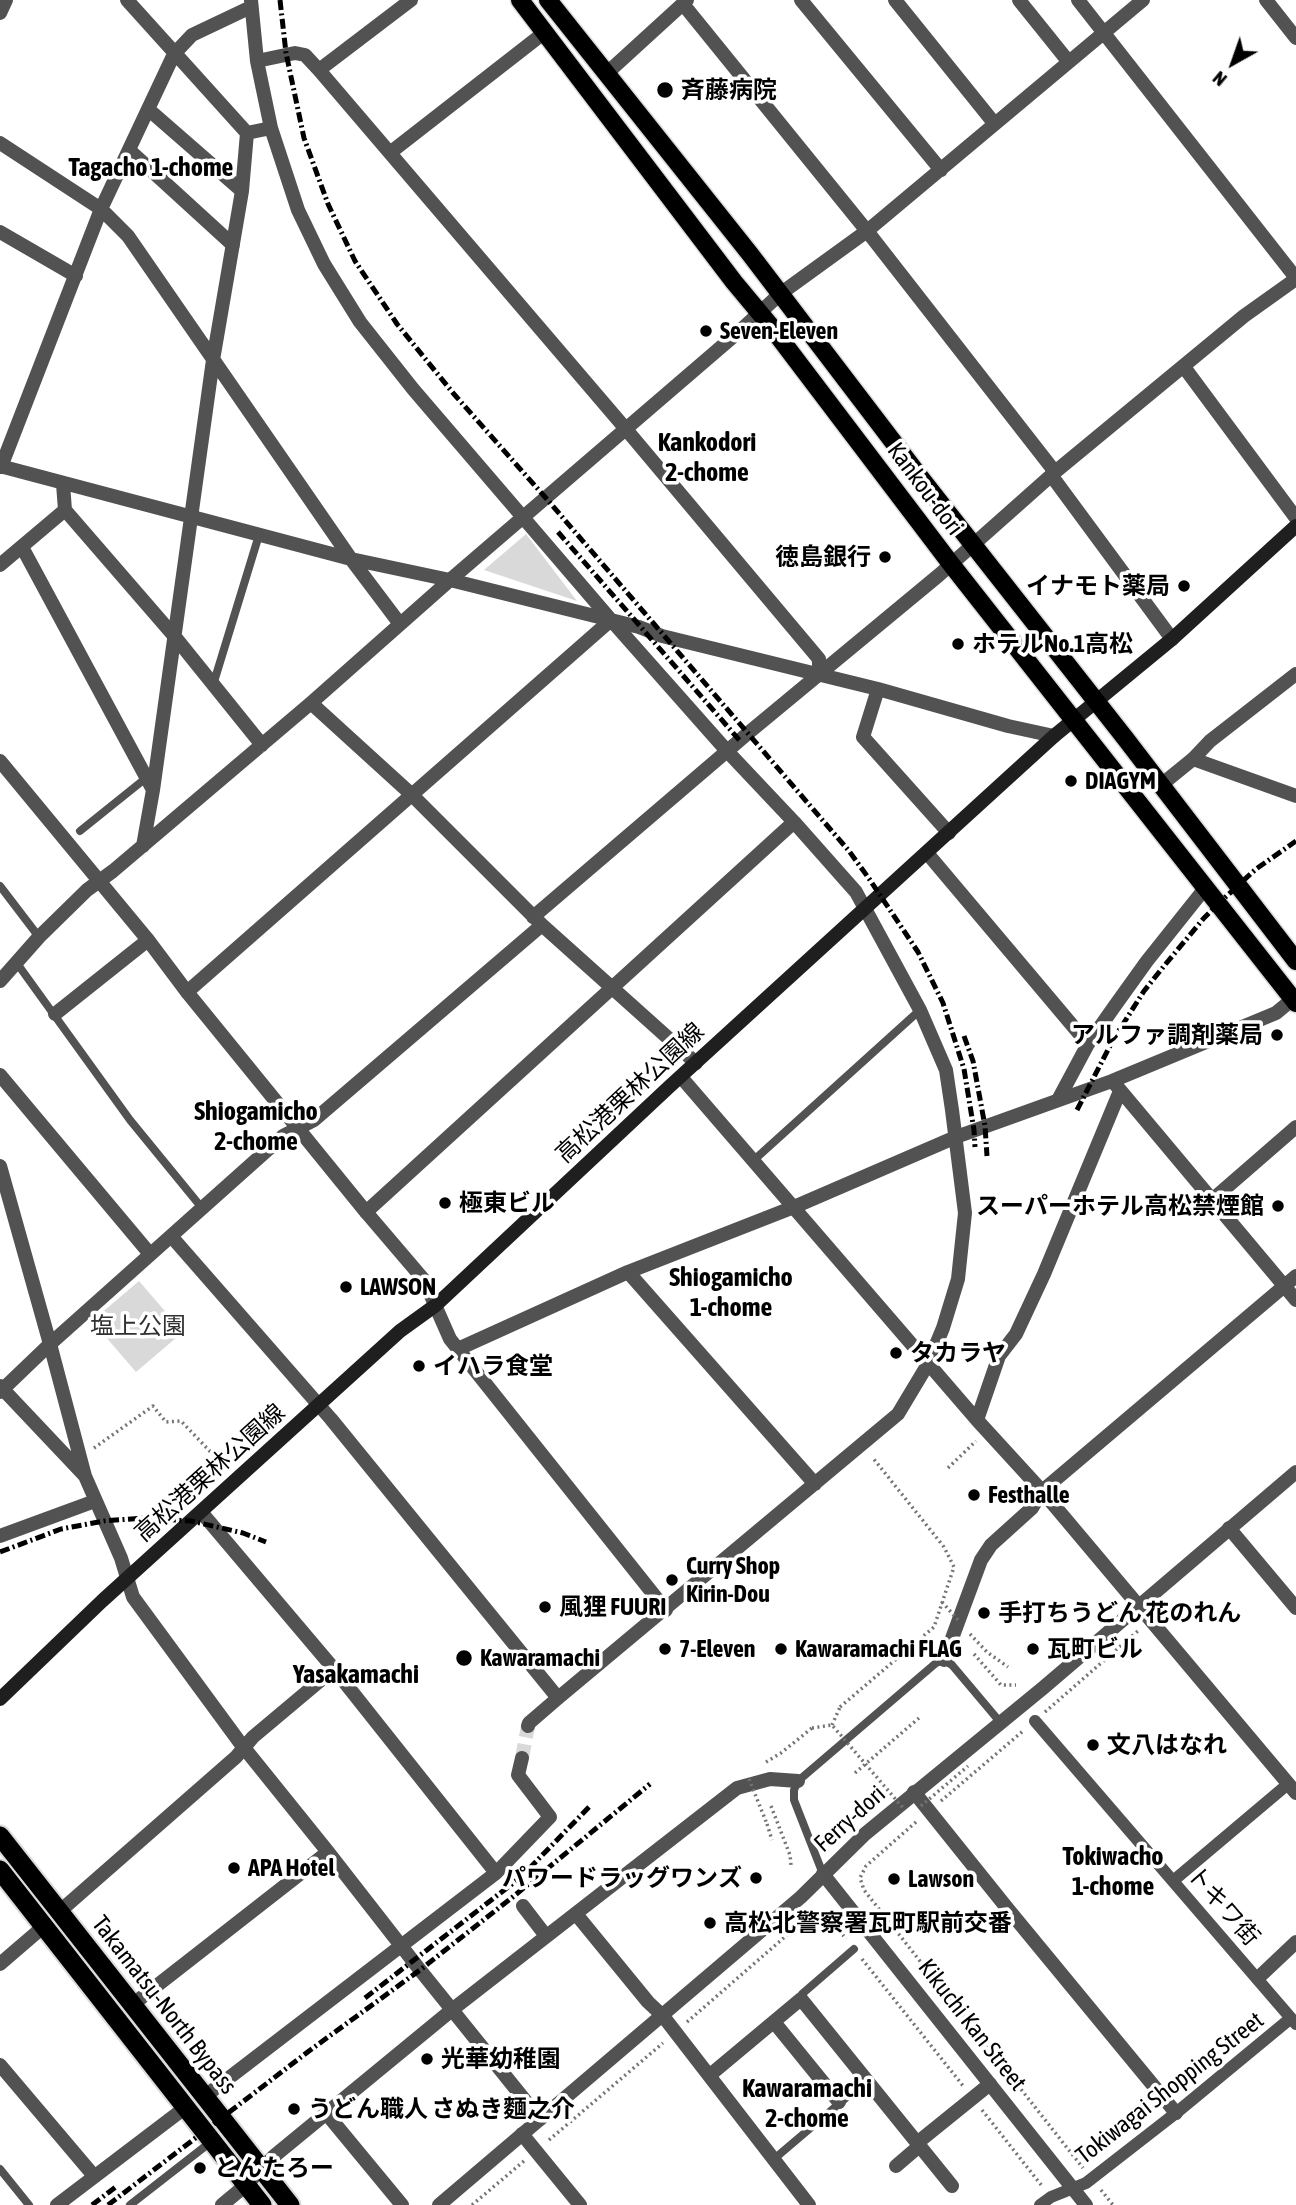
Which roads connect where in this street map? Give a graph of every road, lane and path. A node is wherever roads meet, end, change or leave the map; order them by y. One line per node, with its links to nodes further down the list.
1 (6, 0): 14 (street)
2 (127, 0): 18 (street)
3 (411, 0): 21 (street)
4 (520, 0): 15 (main road, Kankou-dori)
5 (548, 0): 22 (main road, Kankou-dori)
6 (801, 0): 30 (street)
7 (895, 0): 24 (street)
8 (1019, 0): 20 (street)
9 (1078, 0): 16 (street)
10 (1143, 0): 16 (street)
11 (1266, 0): 17 (street)
12 (685, 2): 22 (street); 33 (street)
13 (251, 4): 18 (street); 19 (street)
14 (0, 13)
15 (545, 32): 29 (street); 39 (main road, Kankou-dori)
16 (1103, 33): 20 (street); 37 (street)
17 (1296, 38)
18 (174, 54): 23 (street); 26 (street)
19 (257, 61): 21 (street); 25 (street)
20 (1068, 61): 24 (street)
21 (319, 70): 29 (street)
22 (606, 74): 38 (main road, Kankou-dori)
23 (148, 109): 28 (street); 31 (street)
24 (994, 123): 30 (street)
25 (271, 128): 26 (street); 48 (street)
26 (247, 133): 31 (street)
27 (0, 143): 32 (street)
28 (129, 150): 32 (street); 35 (street)
29 (391, 152): 42 (street)
30 (941, 170): 33 (street)
31 (242, 191): 35 (street)
32 (101, 209): 36 (street); 40 (street)
33 (867, 231): 38 (street); 44 (street)
34 (0, 232): 36 (street)
35 (233, 245): 40 (street)
36 (76, 276): 43 (street)
37 (1296, 279): 41 (street)
38 (780, 294): 39 (street); 52 (main road, Kankou-dori)
39 (759, 313): 42 (street); 55 (main road, Kankou-dori)
40 (213, 360): 47 (street); 54 (street)
41 (1184, 368): 44 (street); 49 (street)
42 (625, 428): 48 (street); 62 (street)
43 (0, 467): 45 (street)
44 (1053, 474): 52 (street); 61 (street)
45 (64, 484): 46 (street); 47 (street)
46 (65, 510): 53 (street); 60 (street)
47 (191, 516): 51 (street); 60 (street)
48 (523, 517): 57 (street); 58 (street)
49 (1296, 518)
50 (1296, 526): 61 (main road, 高松港栗林公園線)
51 (258, 535): 54 (street); 64 (lane)
52 (972, 544): 55 (street); 66 (main road, Kankou-dori)
53 (22, 547): 56 (street); 74 (street)
54 (351, 559): 57 (street); 59 (street)
55 (951, 564): 62 (street); 68 (main road, Kankou-dori)
56 (0, 565)
57 (450, 580): 58 (street); 59 (street)
58 (611, 620): 62 (street); 71 (street); 76 (street)
59 (400, 624): 67 (street)
60 (175, 637): 64 (street); 74 (street)
61 (1172, 639): 66 (main road, 高松港栗林公園線)
62 (819, 674): 65 (street); 71 (street)
63 (1296, 674): 72 (street)
64 (213, 685): 70 (street)
65 (878, 689): 69 (street); 80 (street)
66 (1096, 702): 68 (main road, 高松港栗林公園線); 75 (main road, Kankou-dori)
67 (311, 703): 70 (street); 76 (street)
68 (1075, 720): 69 (main road, 高松港栗林公園線); 85 (main road, Kankou-dori)
69 (1055, 736): 80 (main road, 高松港栗林公園線)
70 (262, 745): 81 (street)
71 (727, 751): 78 (street); 87 (street)
72 (1193, 759): 75 (street); 77 (street)
73 (0, 761): 83 (street)
74 (149, 784): 79 (lane); 81 (street)
75 (1161, 785): 90 (main road, Kankou-dori)
76 (411, 794): 87 (street); 94 (street)
77 (1296, 796)
78 (794, 822): 86 (street); 93 (street)
79 (80, 831)
80 (949, 833): 82 (main road, 高松港栗林公園線)
81 (143, 846): 83 (street)
82 (927, 853): 86 (main road, 高松港栗林公園線); 98 (street)
83 (98, 881): 88 (street); 89 (street)
84 (0, 886): 88 (lane)
85 (1206, 887): 95 (main road, Kankou-dori); 98 (street)
86 (865, 910): 96 (street); 99 (main road, 高松港栗林公園線)
87 (537, 921): 93 (street); 105 (street)
88 (39, 937): 91 (street)
89 (148, 940): 94 (street); 97 (street)
90 (1296, 961)
91 (16, 962): 92 (street); 97 (lane)
92 (0, 981)
93 (612, 989): 99 (street); 112 (street)
94 (187, 992): 105 (street)
95 (1295, 1001): 102 (street)
96 (920, 1010): 106 (street); 107 (lane)
97 (55, 1014): 111 (lane)
98 (1088, 1044): 103 (street)
99 (696, 1063): 101 (main road, 高松港栗林公園線)
100 (0, 1075): 114 (street)
101 (681, 1077): 107 (street); 119 (main road, 高松港栗林公園線)
102 (1116, 1086): 103 (street); 109 (street); 125 (street)
103 (1058, 1100): 106 (street)
104 (1296, 1127): 109 (street)
105 (298, 1129): 111 (street); 112 (street)
106 (956, 1137): 110 (street); 122 (street)
107 (754, 1160): 110 (street)
108 (0, 1166): 120 (street)
109 (1212, 1200): 117 (street)
110 (794, 1207): 115 (street); 122 (street)
111 (202, 1208): 113 (street)
112 (366, 1212): 119 (street)
113 (172, 1236): 114 (street); 124 (street)
114 (150, 1254): 120 (street)
115 (628, 1272): 121 (street); 133 (street)
116 (1296, 1276): 117 (street)
117 (1284, 1286): 118 (street); 134 (street)
118 (1296, 1300)
119 (436, 1305): 121 (street); 124 (main road, 高松港栗林公園線)
120 (50, 1344): 123 (street); 127 (street)
121 (457, 1349): 143 (street)
122 (928, 1364): 125 (street); 133 (street)
123 (1, 1389): 132 (street)
124 (318, 1405): 136 (main road, 高松港栗林公園線); 149 (street)
125 (977, 1420): 134 (street)
126 (968, 1433): 130 (path)
127 (81, 1457): 129 (path); 132 (street)
128 (873, 1458): 140 (path, bridge)
129 (224, 1466)
130 (948, 1468)
131 (1296, 1472): 137 (street, Ferry-dori)
132 (85, 1476): 135 (street)
133 (815, 1485): 143 (street)
134 (1042, 1490): 141 (street); 145 (street)
135 (95, 1501): 138 (street); 139 (street)
136 (202, 1513): 139 (main road, 高松港栗林公園線); 147 (street)
137 (1230, 1528): 141 (street, Ferry-dori); 142 (street)
138 (0, 1536)
139 (127, 1579): 150 (main road, 高松港栗林公園線); 156 (street)
140 (942, 1602): 146 (path, bridge); 154 (path, bridge)
141 (1139, 1606): 153 (street, Ferry-dori); 164 (street)
142 (1296, 1608)
143 (666, 1610): 149 (street)
144 (974, 1654): 148 (path)
145 (944, 1660): 153 (lane); 163 (lane)
146 (1008, 1667)
147 (334, 1669): 156 (street); 176 (street)
148 (1016, 1685)
149 (558, 1698): 155 (street)
150 (0, 1699)
151 (919, 1718): 158 (path)
152 (1035, 1721): 168 (path); 178 (street, トキワ街)
153 (1000, 1722): 165 (street, Ferry-dori)
154 (832, 1725): 158 (path, bridge); 159 (path, bridge)
155 (528, 1726)
156 (244, 1747): 171 (street); 180 (street)
157 (522, 1758): 176 (street)
158 (866, 1764): 162 (path); 167 (path, bridge)
159 (757, 1766)
160 (968, 1766): 168 (path, bridge)
161 (746, 1773): 170 (path, bridge)
162 (855, 1773)
163 (798, 1781): 177 (lane); 181 (street)
164 (1292, 1788): 178 (street)
165 (914, 1792): 168 (street); 177 (street, Ferry-dori)
166 (771, 1806): 173 (path)
167 (905, 1809)
168 (925, 1809): 174 (path); 205 (street)
169 (0, 1836): 180 (highway, Takamatsu-North Bypass)
170 (772, 1840)
171 (328, 1852): 185 (street); 190 (street)
172 (863, 1857): 174 (path)
173 (791, 1866)
174 (866, 1866): 216 (path)
175 (0, 1870): 182 (highway, Takamatsu-North Bypass)
176 (496, 1874): 185 (street)
177 (823, 1874): 192 (street, Ferry-dori); 199 (street, Kikuchi Kan Street)
178 (1173, 1881): 188 (street, トキワ街)
179 (523, 1906): 183 (street)
180 (60, 1912): 190 (highway, Takamatsu-North Bypass)
181 (576, 1914): 183 (street); 192 (street)
182 (43, 1927): 187 (street); 203 (highway, Takamatsu-North Bypass)
183 (546, 1936): 191 (street)
184 (1296, 1942): 188 (street)
185 (402, 1947): 191 (street); 200 (street)
186 (855, 1949): 189 (lane); 195 (path); 201 (path)
187 (0, 1964)
188 (1258, 1978): 193 (street, トキワ街)
189 (801, 1999): 194 (street); 198 (street)
190 (132, 2005): 200 (highway, Takamatsu-North Bypass)
191 (453, 2009): 204 (street); 206 (street)
192 (663, 2016): 195 (street); 206 (street, Ferry-dori)
193 (1294, 2021): 205 (street, Tokiwagai Shopping Street)
194 (774, 2022): 197 (street); 202 (street)
195 (677, 2031): 197 (street); 210 (path)
196 (0, 2065): 215 (street)
197 (710, 2075): 211 (street)
198 (867, 2080): 202 (lane); 209 (street)
199 (990, 2084): 201 (street); 219 (street, Kikuchi Kan Street)
200 (204, 2097): 214 (highway, Takamatsu-North Bypass)
201 (973, 2098): 209 (street); 220 (path)
202 (839, 2102): 211 (lane)
203 (186, 2108): 208 (highway, Takamatsu-North Bypass); 215 (street)
204 (326, 2113): 214 (street); 227 (street)
205 (1176, 2113): 216 (street, Tokiwagai Shopping Street)
206 (540, 2119): 207 (street, Ferry-dori)
207 (522, 2134): 210 (street); 228 (street, Ferry-dori)
208 (212, 2141): 217 (highway, Takamatsu-North Bypass); 223 (lane)
209 (917, 2143): 212 (street); 218 (street)
210 (537, 2151): 229 (path); 230 (street)
211 (775, 2160): 231 (street)
212 (896, 2166)
213 (0, 2169): 221 (lane)
214 (261, 2169): 217 (street); 226 (highway, Takamatsu-North Bypass)
215 (94, 2176): 222 (street)
216 (1092, 2178): 219 (street, Tokiwagai Shopping Street); 233 (path)
217 (246, 2185): 224 (street); 225 (highway, Takamatsu-North Bypass)
218 (952, 2186)
219 (1072, 2188): 220 (street, Tokiwagai Shopping Street); 232 (street, Kikuchi Kan Street)
220 (1045, 2201)
221 (29, 2205)
222 (57, 2205)
223 (130, 2205)
224 (222, 2205)
225 (262, 2205)
226 (290, 2205)
227 (402, 2205)
228 (439, 2205)
229 (472, 2205)
230 (580, 2205)
231 (809, 2205)
232 (1086, 2205)
233 (1113, 2205)

